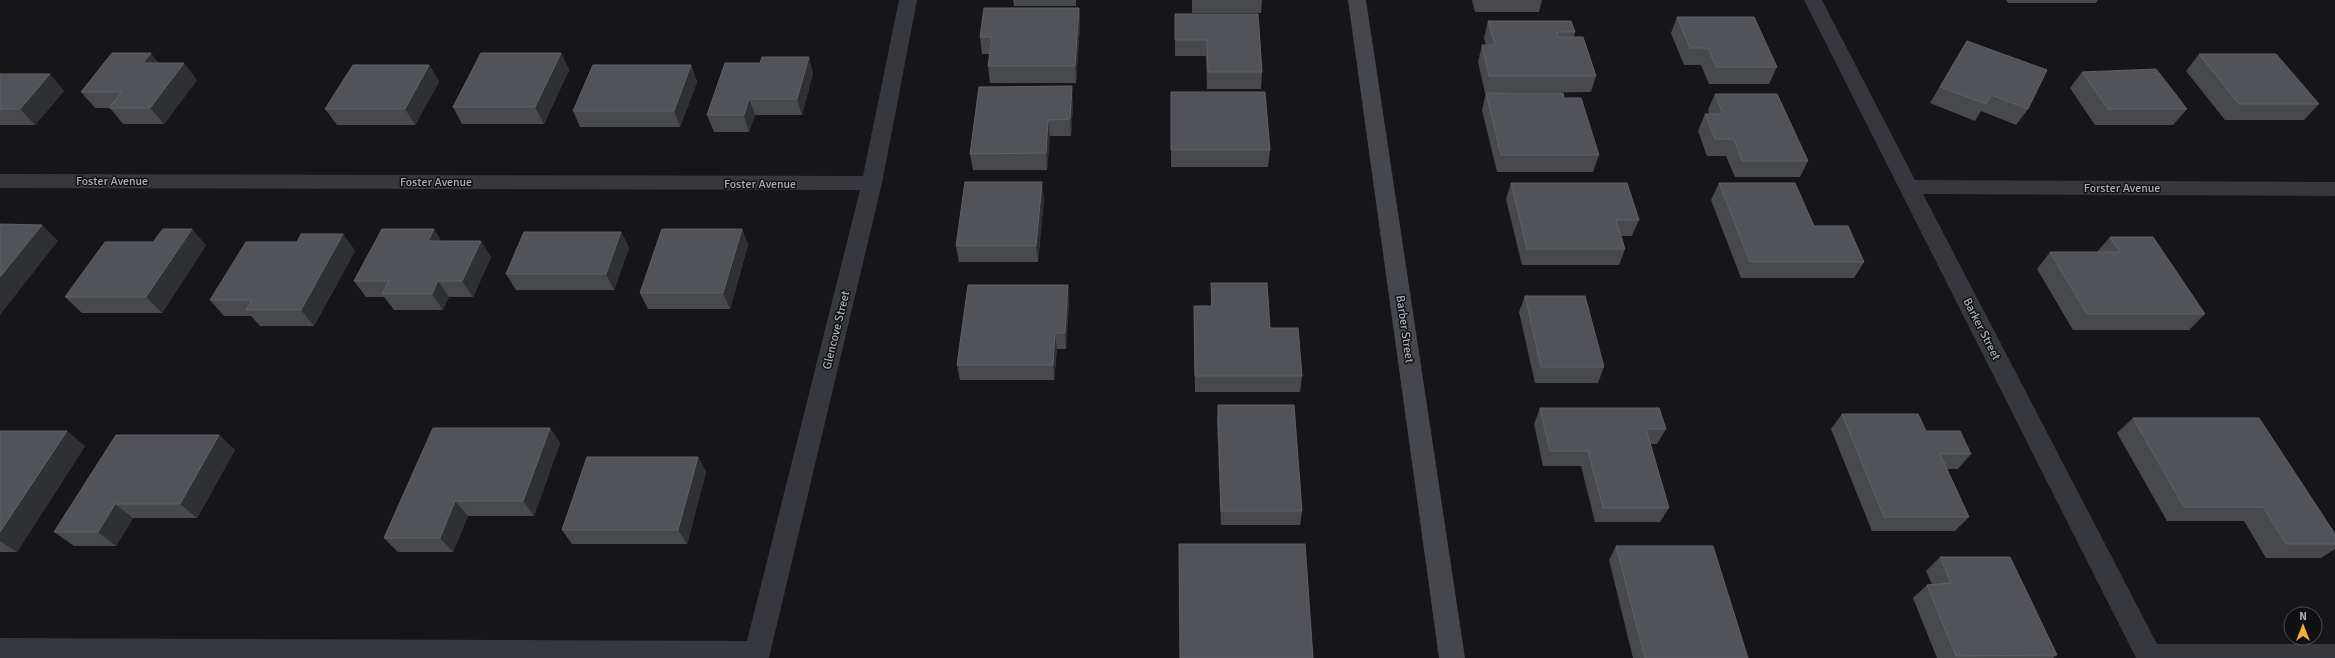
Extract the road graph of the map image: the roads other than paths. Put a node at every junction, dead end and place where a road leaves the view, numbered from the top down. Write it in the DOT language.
graph roads {
  1 [pos="908,0"];
  2 [pos="1357,0"];
  3 [pos="1813,0"];
  4 [pos="0,181"];
  5 [pos="872,183"];
  6 [pos="1909,187"];
  7 [pos="2335,189"];
  8 [pos="0,650"];
  9 [pos="756,656"];
  10 [pos="2149,657"];
  11 [pos="2335,657"];
  12 [pos="1452,658"];
  1 -- 5 [label="street, Glencove Street"];
  2 -- 12 [label="street, Barber Street"];
  3 -- 6 [label="street, Barker Street"];
  4 -- 5 [label="street, Foster Avenue"];
  5 -- 9 [label="street, Glencove Street"];
  6 -- 7 [label="street, Forster Avenue"];
  6 -- 10 [label="street, Barker Street"];
  8 -- 9 [label="street"];
  10 -- 11 [label="street"];
}
